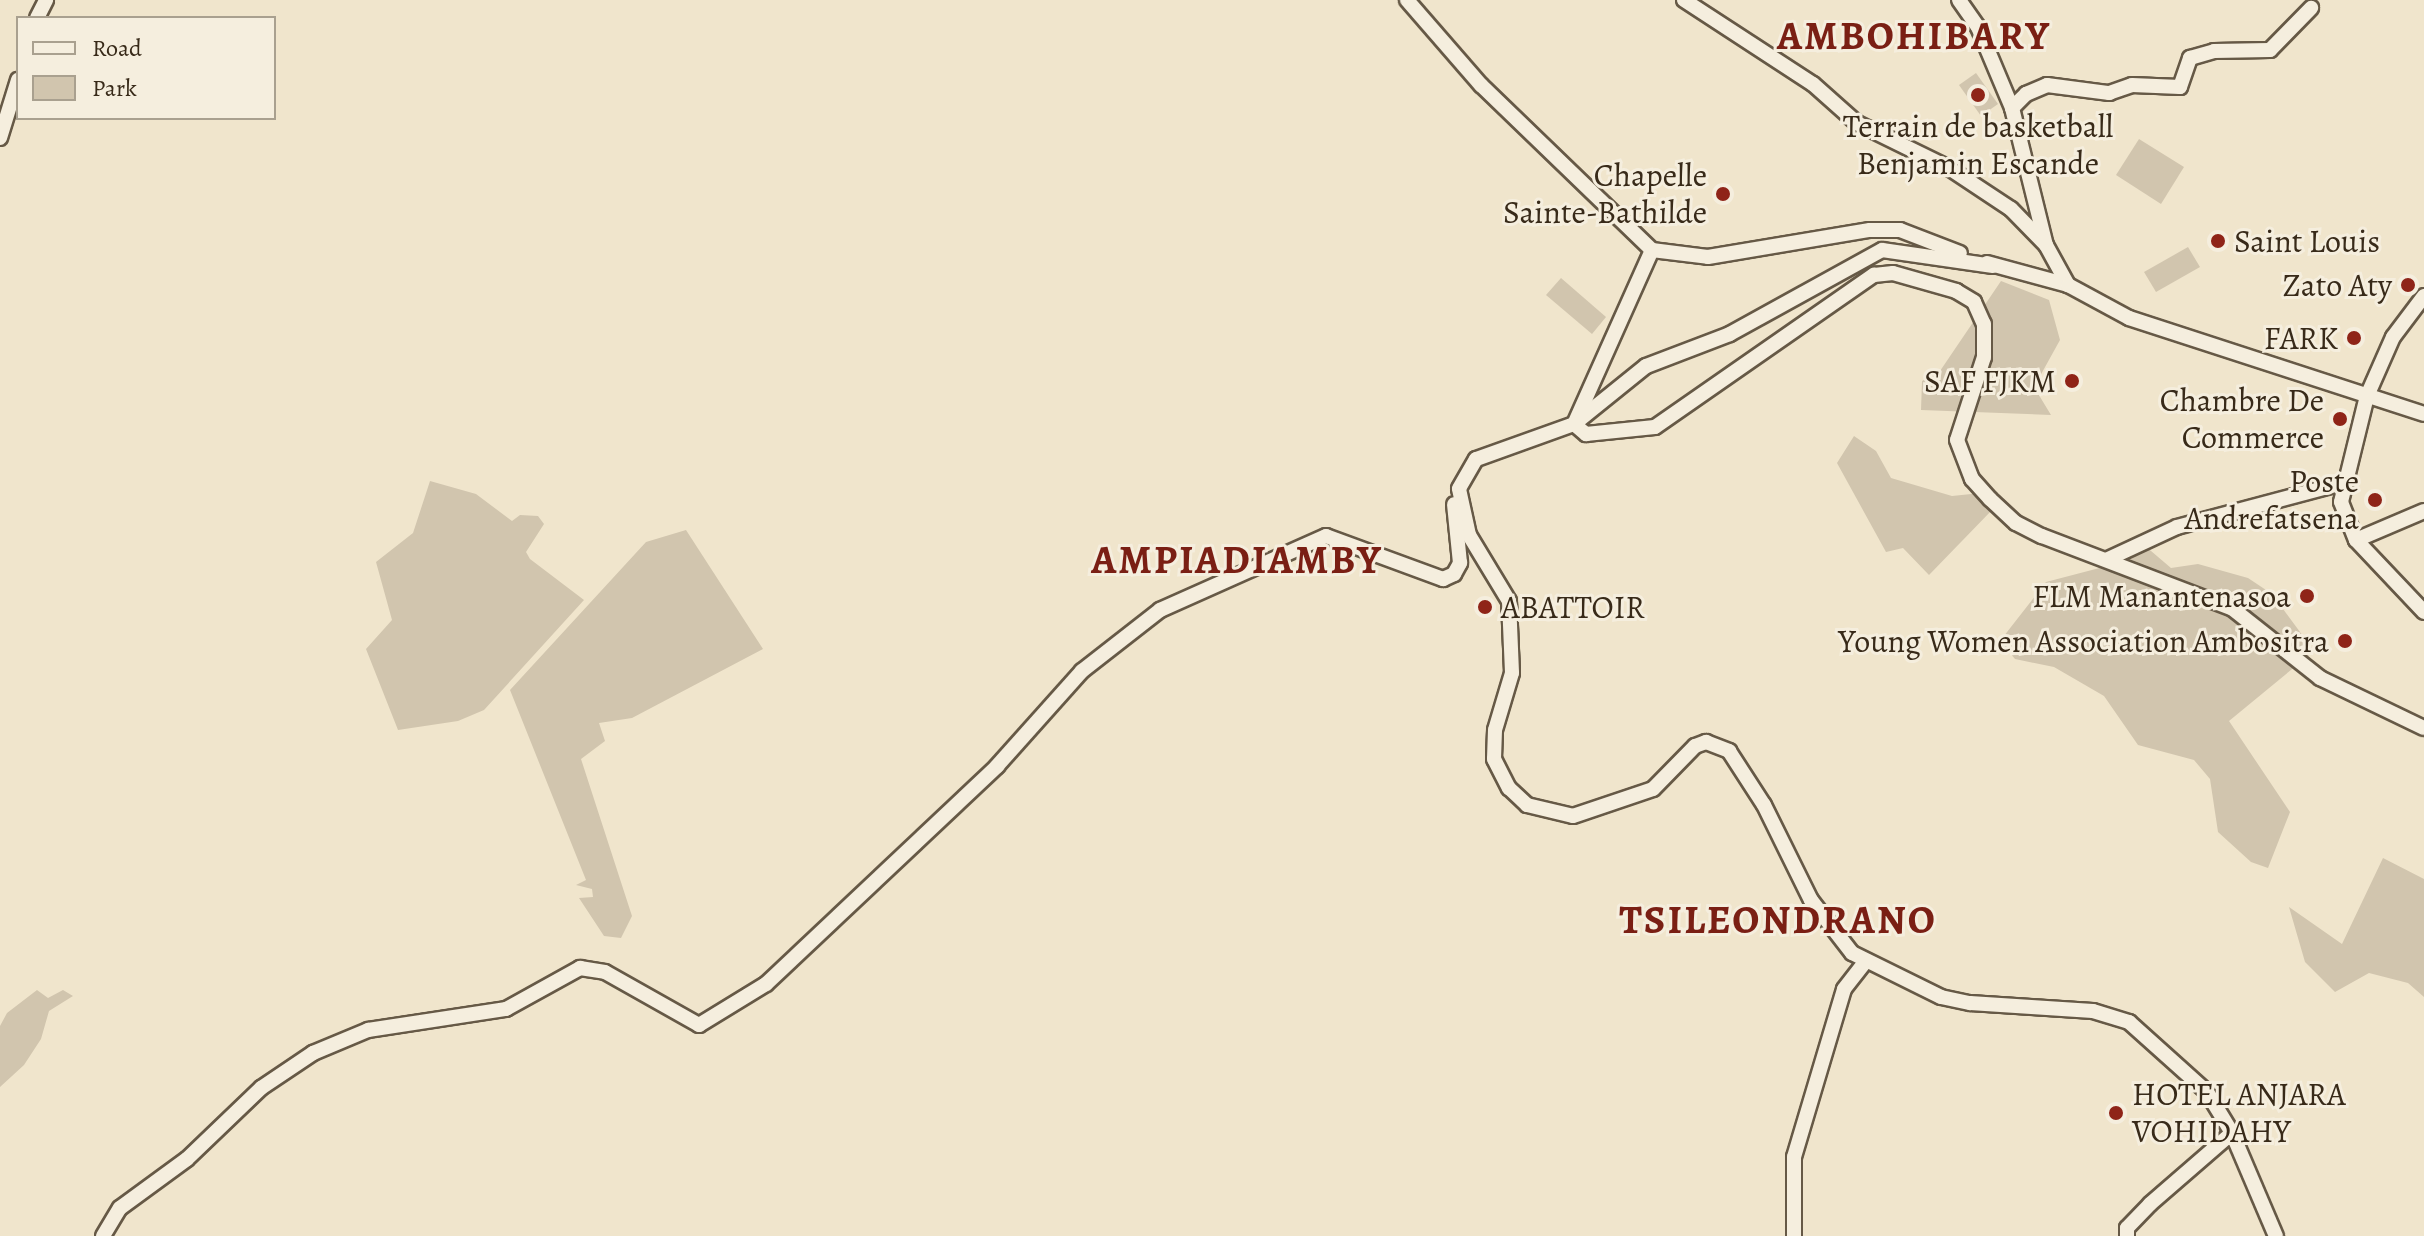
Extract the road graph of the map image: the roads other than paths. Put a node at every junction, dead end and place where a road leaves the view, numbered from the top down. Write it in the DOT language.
graph roads {
  1 [pos="1407,0"];
  2 [pos="1684,0"];
  3 [pos="1959,0"];
  4 [pos="2311,8"];
  5 [pos="16,86"];
  6 [pos="2012,108"];
  7 [pos="0,138"];
  8 [pos="2046,245"];
  9 [pos="1652,250"];
  10 [pos="1993,266"];
  11 [pos="2068,285"];
  12 [pos="2424,296"];
  13 [pos="2367,396"];
  14 [pos="2424,414"];
  15 [pos="1574,424"];
  16 [pos="2346,482"];
  17 [pos="1459,489"];
  18 [pos="2424,511"];
  19 [pos="2356,540"];
  20 [pos="2108,559"];
  21 [pos="2424,612"];
  22 [pos="2424,728"];
  23 [pos="1866,961"];
  24 [pos="2232,1133"];
  25 [pos="103,1236"];
  26 [pos="1794,1236"];
  27 [pos="2127,1236"];
  28 [pos="2276,1236"];
  1 -- 9 [label="street"];
  2 -- 8 [label="street"];
  3 -- 6 [label="street"];
  4 -- 6 [label="street"];
  5 -- 7 [label="street"];
  6 -- 8 [label="street"];
  8 -- 11 [label="street"];
  9 -- 10 [label="street"];
  9 -- 15 [label="street"];
  10 -- 11 [label="street"];
  10 -- 15 [label="street"];
  11 -- 13 [label="street"];
  12 -- 13 [label="street"];
  13 -- 14 [label="street"];
  13 -- 16 [label="street"];
  15 -- 17 [label="street"];
  15 -- 20 [label="street"];
  16 -- 19 [label="street"];
  16 -- 20 [label="street"];
  17 -- 23 [label="street"];
  17 -- 25 [label="street"];
  18 -- 19 [label="street"];
  19 -- 21 [label="street"];
  20 -- 22 [label="street"];
  23 -- 24 [label="street"];
  23 -- 26 [label="street"];
  24 -- 27 [label="street"];
  24 -- 28 [label="street"];
}
